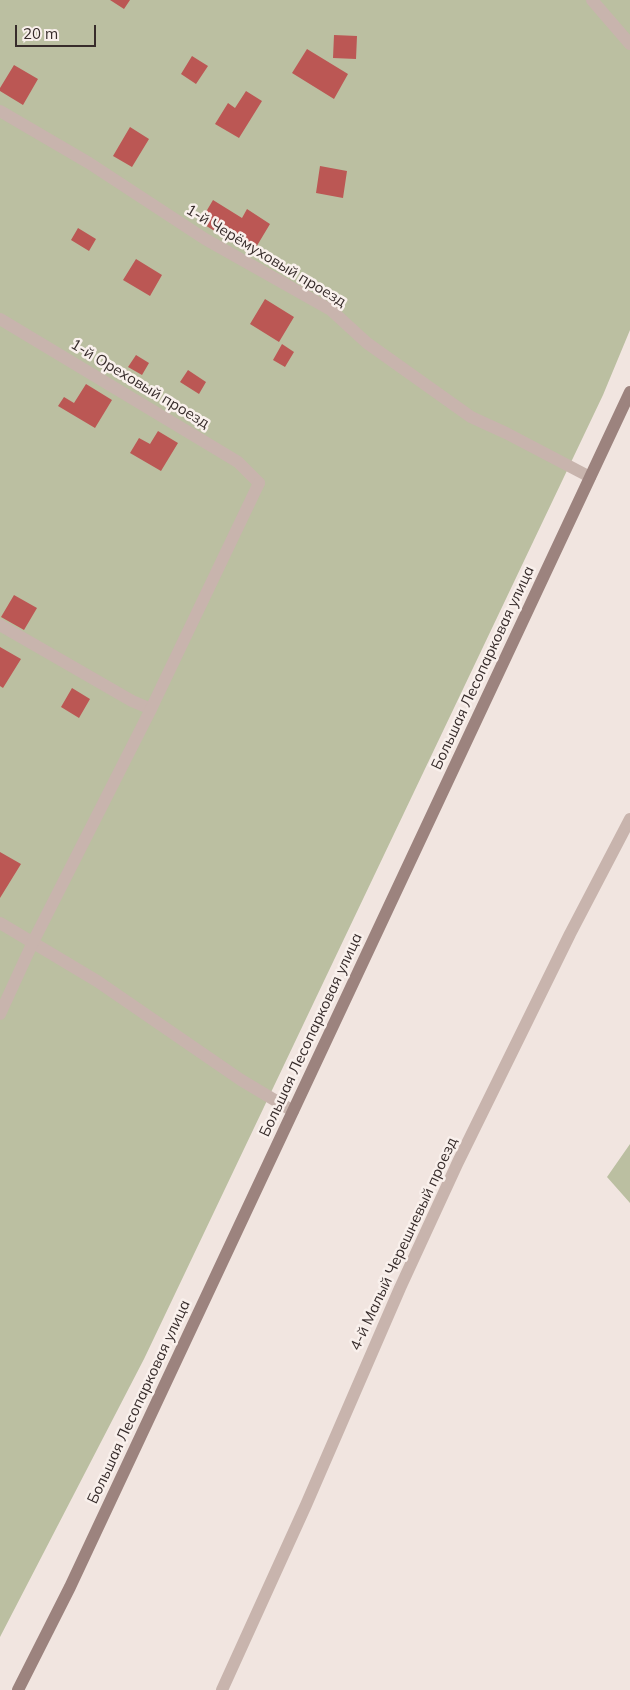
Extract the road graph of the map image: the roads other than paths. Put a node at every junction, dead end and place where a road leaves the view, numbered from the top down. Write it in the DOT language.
graph roads {
  1 [pos="592,0"];
  2 [pos="630,44"];
  3 [pos="0,111"];
  4 [pos="0,319"];
  5 [pos="630,392"];
  6 [pos="590,476"];
  7 [pos="0,625"];
  8 [pos="151,709"];
  9 [pos="630,819"];
  10 [pos="0,922"];
  11 [pos="33,942"];
  12 [pos="0,1014"];
  13 [pos="293,1112"];
  14 [pos="18,1690"];
  15 [pos="222,1690"];
  1 -- 2 [label="street"];
  3 -- 6 [label="street, 1-й Черёмуховый проезд"];
  4 -- 8 [label="street, 1-й Ореховый проезд"];
  5 -- 6 [label="main road, Большая Лесопарковая улица"];
  6 -- 13 [label="main road, Большая Лесопарковая улица"];
  7 -- 8 [label="street"];
  8 -- 11 [label="street"];
  9 -- 15 [label="street, 4-й Малый Черешневый проезд"];
  10 -- 11 [label="street"];
  11 -- 12 [label="street"];
  11 -- 13 [label="street"];
  13 -- 14 [label="main road, Большая Лесопарковая улица"];
}
